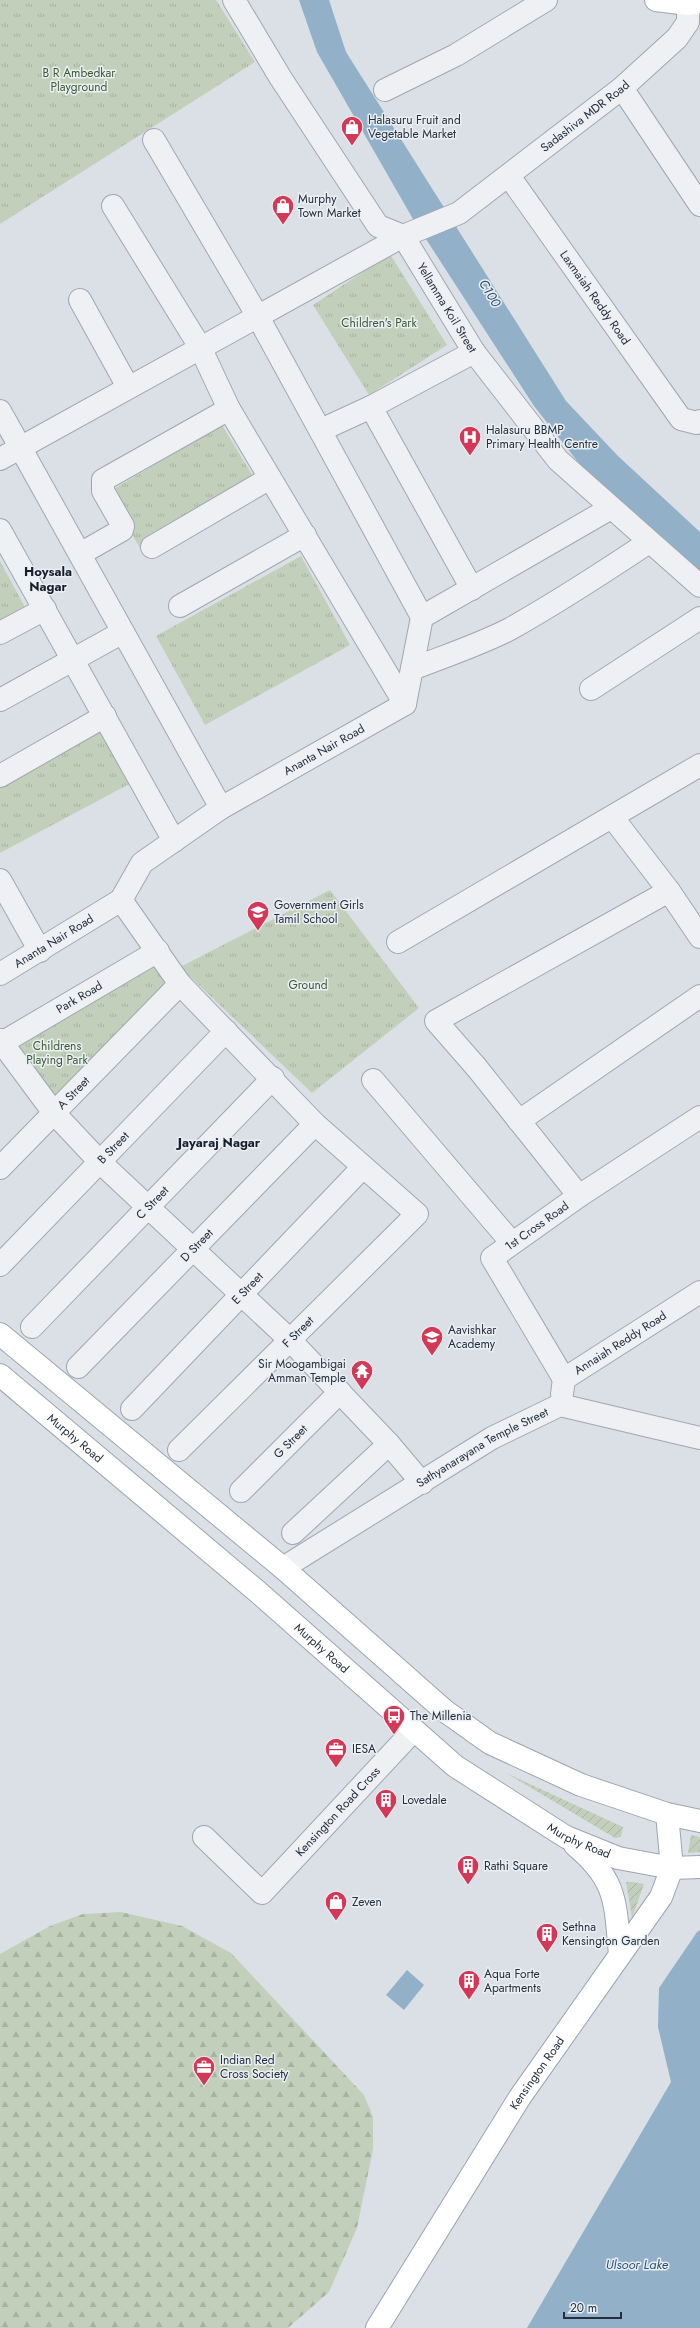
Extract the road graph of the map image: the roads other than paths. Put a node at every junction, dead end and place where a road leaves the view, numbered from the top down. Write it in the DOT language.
graph roads {
  1 [pos="234,0"];
  2 [pos="546,0"];
  3 [pos="656,0"];
  4 [pos="694,3"];
  5 [pos="622,88"];
  6 [pos="385,90"];
  7 [pos="154,140"];
  8 [pos="509,176"];
  9 [pos="700,205"];
  10 [pos="113,206"];
  11 [pos="409,232"];
  12 [pos="80,300"];
  13 [pos="257,315"];
  14 [pos="200,347"];
  15 [pos="474,352"];
  16 [pos="128,387"];
  17 [pos="371,407"];
  18 [pos="229,409"];
  19 [pos="0,411"];
  20 [pos="690,420"];
  21 [pos="322,430"];
  22 [pos="20,447"];
  23 [pos="0,459"];
  24 [pos="270,478"];
  25 [pos="611,508"];
  26 [pos="0,531"];
  27 [pos="305,535"];
  28 [pos="649,542"];
  29 [pos="152,547"];
  30 [pos="80,554"];
  31 [pos="700,586"];
  32 [pos="472,588"];
  33 [pos="180,606"];
  34 [pos="44,609"];
  35 [pos="422,617"];
  36 [pos="700,618"];
  37 [pos="123,632"];
  38 [pos="0,633"];
  39 [pos="74,660"];
  40 [pos="412,669"];
  41 [pos="591,689"];
  42 [pos="0,700"];
  43 [pos="405,704"];
  44 [pos="105,716"];
  45 [pos="700,765"];
  46 [pos="0,776"];
  47 [pos="221,808"];
  48 [pos="613,818"];
  49 [pos="174,841"];
  50 [pos="0,880"];
  51 [pos="669,891"];
  52 [pos="121,900"];
  53 [pos="700,937"];
  54 [pos="398,942"];
  55 [pos="158,950"];
  56 [pos="40,951"];
  57 [pos="0,974"];
  58 [pos="180,984"];
  59 [pos="700,996"];
  60 [pos="226,1031"];
  61 [pos="0,1042"];
  62 [pos="273,1078"];
  63 [pos="373,1080"];
  64 [pos="54,1113"];
  65 [pos="700,1117"];
  66 [pos="519,1121"];
  67 [pos="315,1124"];
  68 [pos="101,1163"];
  69 [pos="363,1167"];
  70 [pos="0,1168"];
  71 [pos="579,1196"];
  72 [pos="148,1208"];
  73 [pos="512,1244"];
  74 [pos="194,1249"];
  75 [pos="0,1265"];
  76 [pos="700,1292"];
  77 [pos="241,1295"];
  78 [pos="32,1327"];
  79 [pos="0,1334"];
  80 [pos="290,1340"];
  81 [pos="78,1367"];
  82 [pos="0,1375"];
  83 [pos="564,1379"];
  84 [pos="340,1392"];
  85 [pos="560,1405"];
  86 [pos="132,1409"];
  87 [pos="700,1438"];
  88 [pos="389,1444"];
  89 [pos="179,1450"];
  90 [pos="422,1483"];
  91 [pos="241,1491"];
  92 [pos="293,1533"];
  93 [pos="284,1568"];
  94 [pos="414,1730"];
  95 [pos="668,1814"];
  96 [pos="700,1821"];
  97 [pos="204,1837"];
  98 [pos="566,1837"];
  99 [pos="700,1867"];
  100 [pos="672,1868"];
  101 [pos="620,1954"];
  102 [pos="377,2328"];
  1 -- 11 [label="street"];
  2 -- 6 [label="street"];
  3 -- 4 [label="main road"];
  4 -- 5 [label="street, Sadashiva MDR Road"];
  5 -- 8 [label="street, Sadashiva MDR Road"];
  5 -- 9 [label="street"];
  7 -- 13 [label="street"];
  8 -- 11 [label="street, Sadashiva MDR Road"];
  8 -- 20 [label="street, Laxmaiah Reddy Road"];
  10 -- 14 [label="street"];
  11 -- 13 [label="street, Sadashiva MDR Road"];
  11 -- 15 [label="street, Yellamma Koil Street"];
  12 -- 16 [label="street"];
  13 -- 14 [label="street, Sadashiva MDR Road"];
  13 -- 21 [label="street"];
  14 -- 16 [label="street, Sadashiva MDR Road"];
  14 -- 18 [label="street"];
  15 -- 17 [label="street"];
  15 -- 25 [label="street, Yellamma Koil Street"];
  16 -- 22 [label="street, Sadashiva MDR Road"];
  17 -- 21 [label="street"];
  17 -- 32 [label="street"];
  18 -- 24 [label="street"];
  18 -- 30 [label="street"];
  19 -- 22 [label="street"];
  21 -- 35 [label="street"];
  22 -- 23 [label="street, Sadashiva MDR Road"];
  22 -- 30 [label="street"];
  24 -- 27 [label="street"];
  24 -- 29 [label="street"];
  25 -- 28 [label="street, Yellamma Koil Street"];
  25 -- 32 [label="street"];
  26 -- 34 [label="street"];
  27 -- 33 [label="street"];
  27 -- 43 [label="street"];
  28 -- 31 [label="street, Yellamma Koil Street"];
  28 -- 40 [label="street"];
  30 -- 37 [label="street"];
  32 -- 35 [label="street"];
  34 -- 38 [label="street"];
  34 -- 39 [label="street"];
  35 -- 40 [label="street"];
  36 -- 41 [label="street"];
  37 -- 39 [label="street"];
  37 -- 47 [label="street"];
  39 -- 42 [label="street"];
  39 -- 44 [label="street"];
  40 -- 43 [label="street"];
  43 -- 47 [label="street, Ananta Nair Road"];
  44 -- 46 [label="street"];
  44 -- 49 [label="street"];
  45 -- 48 [label="street"];
  47 -- 49 [label="street, Ananta Nair Road"];
  48 -- 51 [label="street"];
  48 -- 54 [label="street"];
  49 -- 52 [label="street, Ananta Nair Road"];
  50 -- 56 [label="street"];
  51 -- 53 [label="street"];
  51 -- 66 [label="street"];
  52 -- 55 [label="street"];
  52 -- 56 [label="street, Ananta Nair Road"];
  55 -- 58 [label="street"];
  55 -- 61 [label="street, Park Road"];
  56 -- 57 [label="street, Ananta Nair Road"];
  58 -- 60 [label="street"];
  58 -- 64 [label="street, A Street"];
  59 -- 66 [label="street"];
  60 -- 62 [label="street"];
  60 -- 68 [label="street, B Street"];
  61 -- 64 [label="street"];
  62 -- 67 [label="street"];
  62 -- 72 [label="street, C Street"];
  63 -- 73 [label="street"];
  64 -- 68 [label="street"];
  64 -- 70 [label="street, A Street"];
  65 -- 71 [label="street, 1st Cross Road"];
  66 -- 71 [label="street"];
  67 -- 69 [label="street"];
  67 -- 74 [label="street, D Street"];
  68 -- 72 [label="street"];
  68 -- 75 [label="street, B Street"];
  69 -- 77 [label="street, E Street"];
  69 -- 80 [label="street, F Street"];
  71 -- 73 [label="street, 1st Cross Road"];
  72 -- 74 [label="street"];
  72 -- 78 [label="street, C Street"];
  73 -- 83 [label="street, 1st Cross Road"];
  74 -- 77 [label="street"];
  74 -- 81 [label="street, D Street"];
  76 -- 83 [label="street, Annaiah Reddy Road"];
  77 -- 80 [label="street"];
  77 -- 86 [label="street, E Street"];
  79 -- 93 [label="main road"];
  80 -- 84 [label="street"];
  80 -- 89 [label="street, F Street"];
  82 -- 94 [label="main road, Murphy Road"];
  83 -- 85 [label="street, Annaiah Reddy Road"];
  84 -- 88 [label="street"];
  84 -- 91 [label="street, G Street"];
  85 -- 87 [label="street, Sathyanarayana Temple Street"];
  85 -- 90 [label="street, Sathyanarayana Temple Street"];
  88 -- 90 [label="street"];
  88 -- 92 [label="street"];
  90 -- 93 [label="street, Sathyanarayana Temple Street"];
  93 -- 95 [label="main road"];
  94 -- 97 [label="street, Kensington Road Cross"];
  94 -- 98 [label="main road, Murphy Road"];
  95 -- 96 [label="main road"];
  95 -- 100 [label="main road, Kensington Road"];
  98 -- 100 [label="main road, Murphy Road"];
  98 -- 101 [label="main road"];
  99 -- 100 [label="main road, Murphy Road"];
  100 -- 101 [label="main road, Kensington Road"];
  101 -- 102 [label="main road, Kensington Road"];
}
